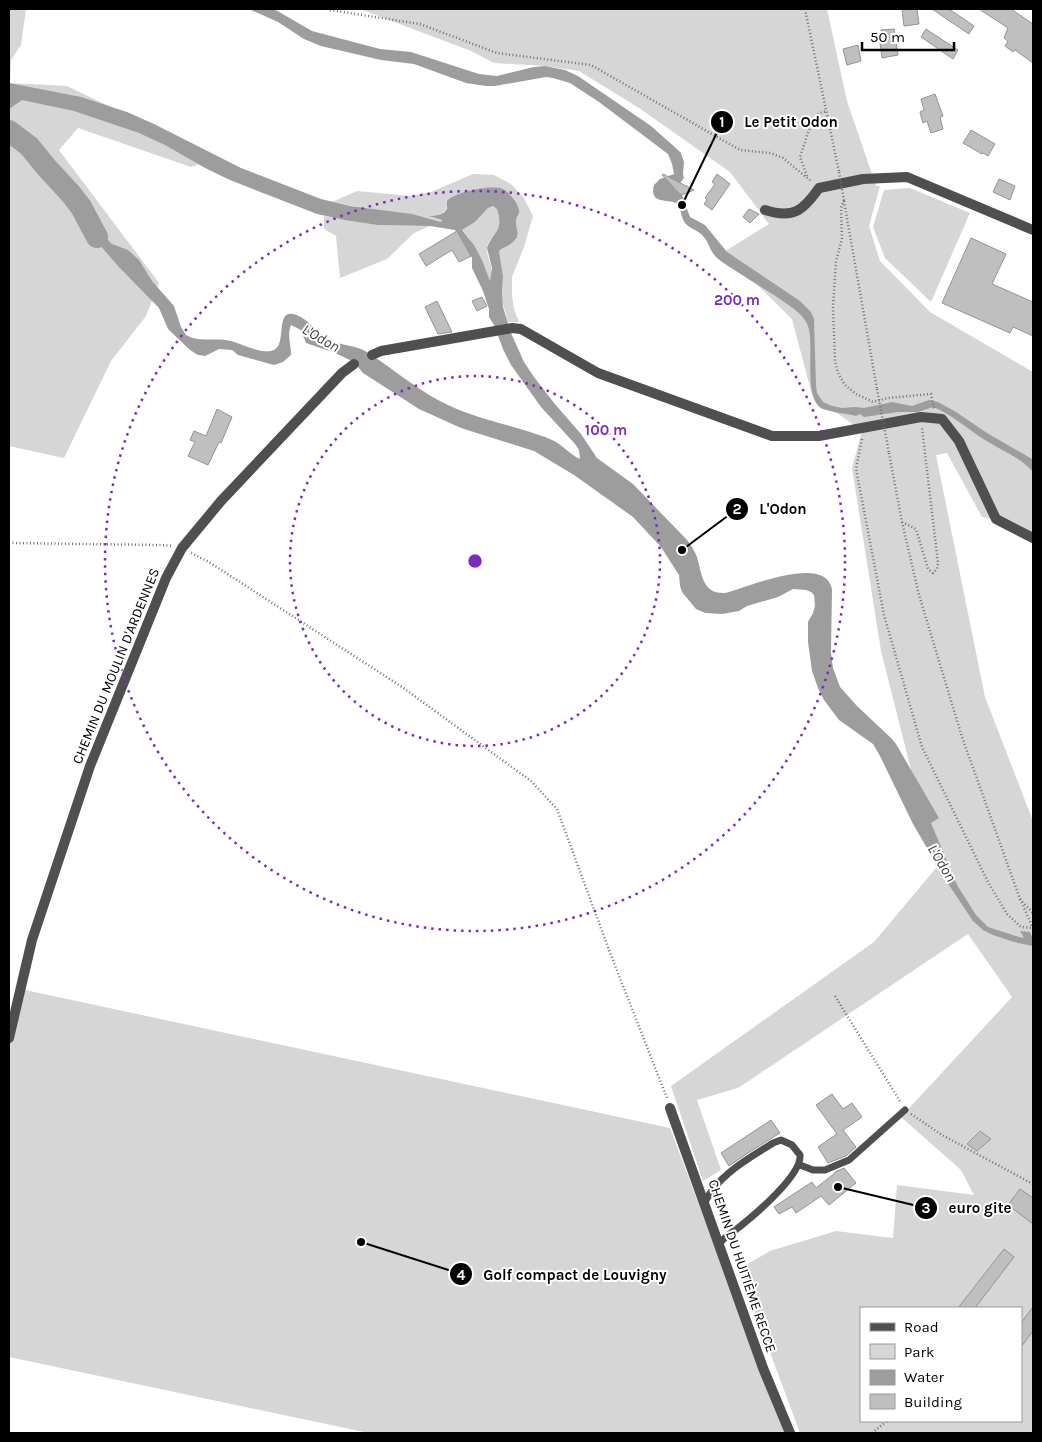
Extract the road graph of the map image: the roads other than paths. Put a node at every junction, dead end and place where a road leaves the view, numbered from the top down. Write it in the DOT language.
graph roads {
  1 [pos="765,210"];
  2 [pos="1033,230"];
  3 [pos="372,355"];
  4 [pos="354,364"];
  5 [pos="1033,538"];
  6 [pos="9,1038"];
  7 [pos="670,1108"];
  8 [pos="905,1110"];
  9 [pos="800,1165"];
  10 [pos="705,1202"];
  11 [pos="719,1244"];
  12 [pos="790,1433"];
  1 -- 2 [label="street"];
  3 -- 5 [label="street"];
  4 -- 6 [label="street, CHEMIN DU MOULIN D'ARDENNES"];
  7 -- 10 [label="street, CHEMIN DU HUITIÈME RECCE"];
  8 -- 9 [label="lane"];
  9 -- 10 [label="lane"];
  9 -- 11 [label="lane"];
  10 -- 11 [label="street, CHEMIN DU HUITIÈME RECCE"];
  11 -- 12 [label="street, CHEMIN DU HUITIÈME RECCE"];
}
